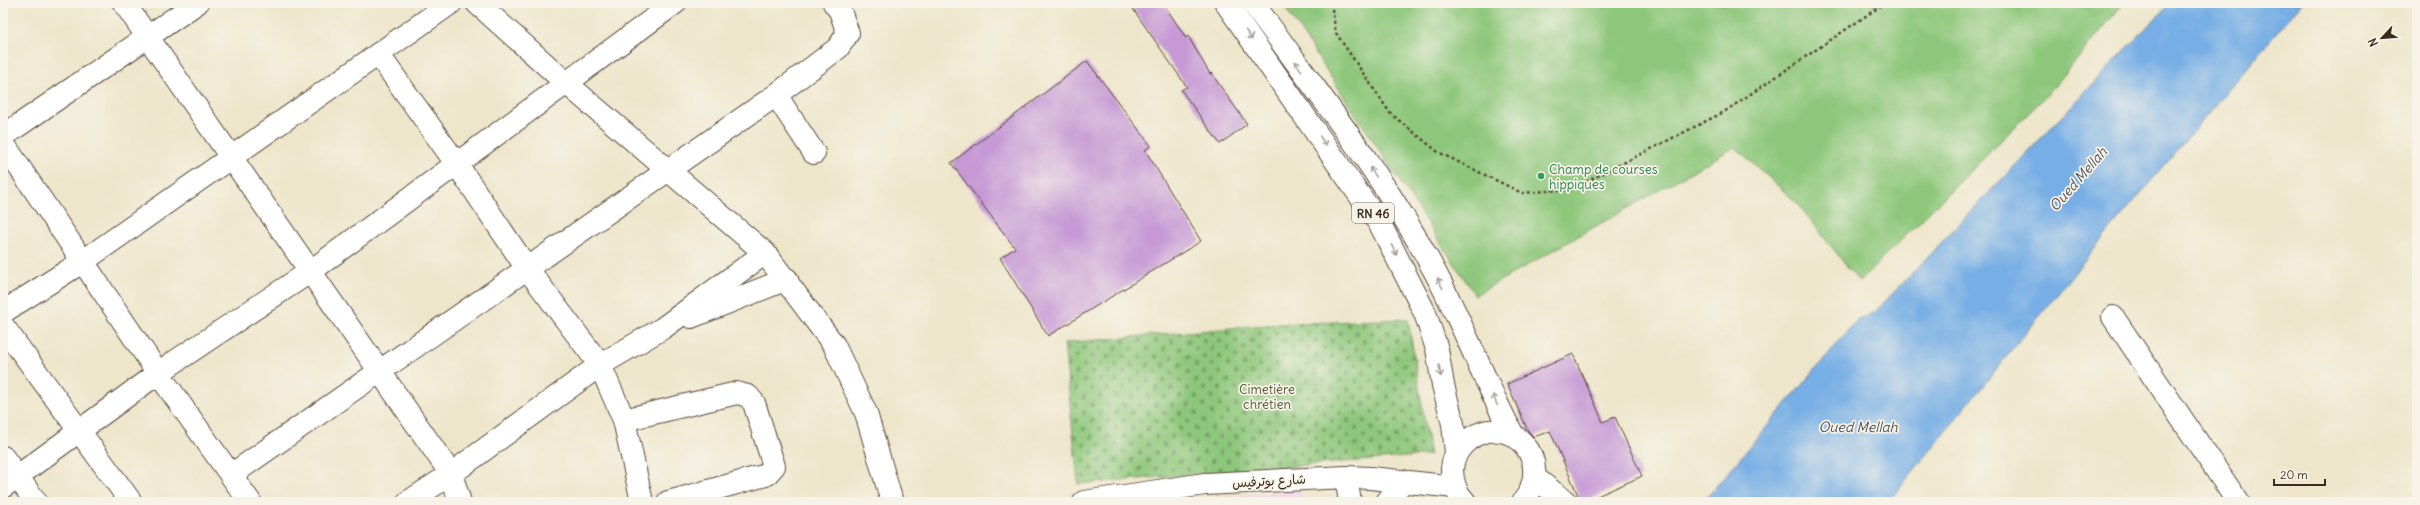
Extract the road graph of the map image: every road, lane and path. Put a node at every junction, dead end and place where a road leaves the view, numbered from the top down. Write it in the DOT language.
graph roads {
  1 [pos="124,3"];
  2 [pos="197,3"];
  3 [pos="451,3"];
  4 [pos="477,3"];
  5 [pos="675,3"];
  6 [pos="834,3"];
  7 [pos="1226,3"];
  8 [pos="1253,3"];
  9 [pos="1331,3"];
  10 [pos="1885,3"];
  11 [pos="148,38"];
  12 [pos="378,54"];
  13 [pos="565,82"];
  14 [pos="776,95"];
  15 [pos="3,136"];
  16 [pos="3,143"];
  17 [pos="814,153"];
  18 [pos="232,158"];
  19 [pos="456,163"];
  20 [pos="668,169"];
  21 [pos="765,253"];
  22 [pos="82,262"];
  23 [pos="526,267"];
  24 [pos="310,271"];
  25 [pos="787,280"];
  26 [pos="3,312"];
  27 [pos="2113,317"];
  28 [pos="3,326"];
  29 [pos="663,328"];
  30 [pos="600,365"];
  31 [pos="380,370"];
  32 [pos="158,373"];
  33 [pos="624,420"];
  34 [pos="79,431"];
  35 [pos="1513,435"];
  36 [pos="1456,453"];
  37 [pos="3,457"];
  38 [pos="451,474"];
  39 [pos="231,475"];
  40 [pos="1346,477"];
  41 [pos="1403,481"];
  42 [pos="10,482"];
  43 [pos="1530,494"];
  44 [pos="1460,495"];
  45 [pos="36,502"];
  46 [pos="132,502"];
  47 [pos="250,502"];
  48 [pos="408,502"];
  49 [pos="460,502"];
  50 [pos="642,502"];
  51 [pos="668,502"];
  52 [pos="892,502"];
  53 [pos="1084,502"];
  54 [pos="1350,502"];
  55 [pos="1387,502"];
  56 [pos="1566,502"];
  57 [pos="2238,502"];
  1 -- 11 [label="main road"];
  2 -- 11 [label="main road"];
  3 -- 12 [label="main road"];
  4 -- 13 [label="main road"];
  5 -- 13 [label="main road"];
  6 -- 14 [label="main road"];
  7 -- 36 [label="main road, RN 46, one-way"];
  35 -- 8 [label="main road, RN 46, one-way"];
  9 -- 10 [label="path"];
  11 -- 15 [label="main road"];
  11 -- 18 [label="main road"];
  12 -- 18 [label="main road"];
  12 -- 19 [label="main road"];
  13 -- 19 [label="main road"];
  13 -- 20 [label="main road"];
  14 -- 17 [label="main road"];
  14 -- 20 [label="main road"];
  16 -- 22 [label="main road"];
  18 -- 22 [label="main road"];
  18 -- 24 [label="main road"];
  19 -- 23 [label="main road"];
  19 -- 24 [label="main road"];
  20 -- 21 [label="main road"];
  20 -- 23 [label="main road"];
  21 -- 25 [label="main road"];
  21 -- 29 [label="main road"];
  22 -- 26 [label="main road"];
  22 -- 32 [label="main road"];
  23 -- 30 [label="main road"];
  23 -- 31 [label="main road"];
  24 -- 31 [label="main road"];
  24 -- 32 [label="main road"];
  25 -- 29 [label="main road"];
  25 -- 52 [label="main road"];
  27 -- 57 [label="main road"];
  28 -- 34 [label="main road"];
  29 -- 30 [label="main road"];
  30 -- 33 [label="main road"];
  30 -- 38 [label="main road"];
  31 -- 38 [label="main road"];
  31 -- 39 [label="main road"];
  32 -- 34 [label="main road"];
  32 -- 39 [label="main road"];
  33 -- 50 [label="main road"];
  33 -- 51 [label="main road"];
  34 -- 42 [label="main road"];
  34 -- 46 [label="main road"];
  35 -- 36 [label="main road"];
  35 -- 43 [label="main road"];
  36 -- 44 [label="main road"];
  37 -- 42 [label="main road"];
  38 -- 48 [label="main road"];
  38 -- 49 [label="main road"];
  39 -- 47 [label="main road"];
  40 -- 41 [label="main road, شارع بوترفيس"];
  40 -- 53 [label="main road, شارع بوترفيس"];
  40 -- 54 [label="main road"];
  41 -- 44 [label="main road, شارع بوترفيس"];
  41 -- 55 [label="main road"];
  42 -- 45 [label="main road"];
  43 -- 56 [label="main road"];
}
